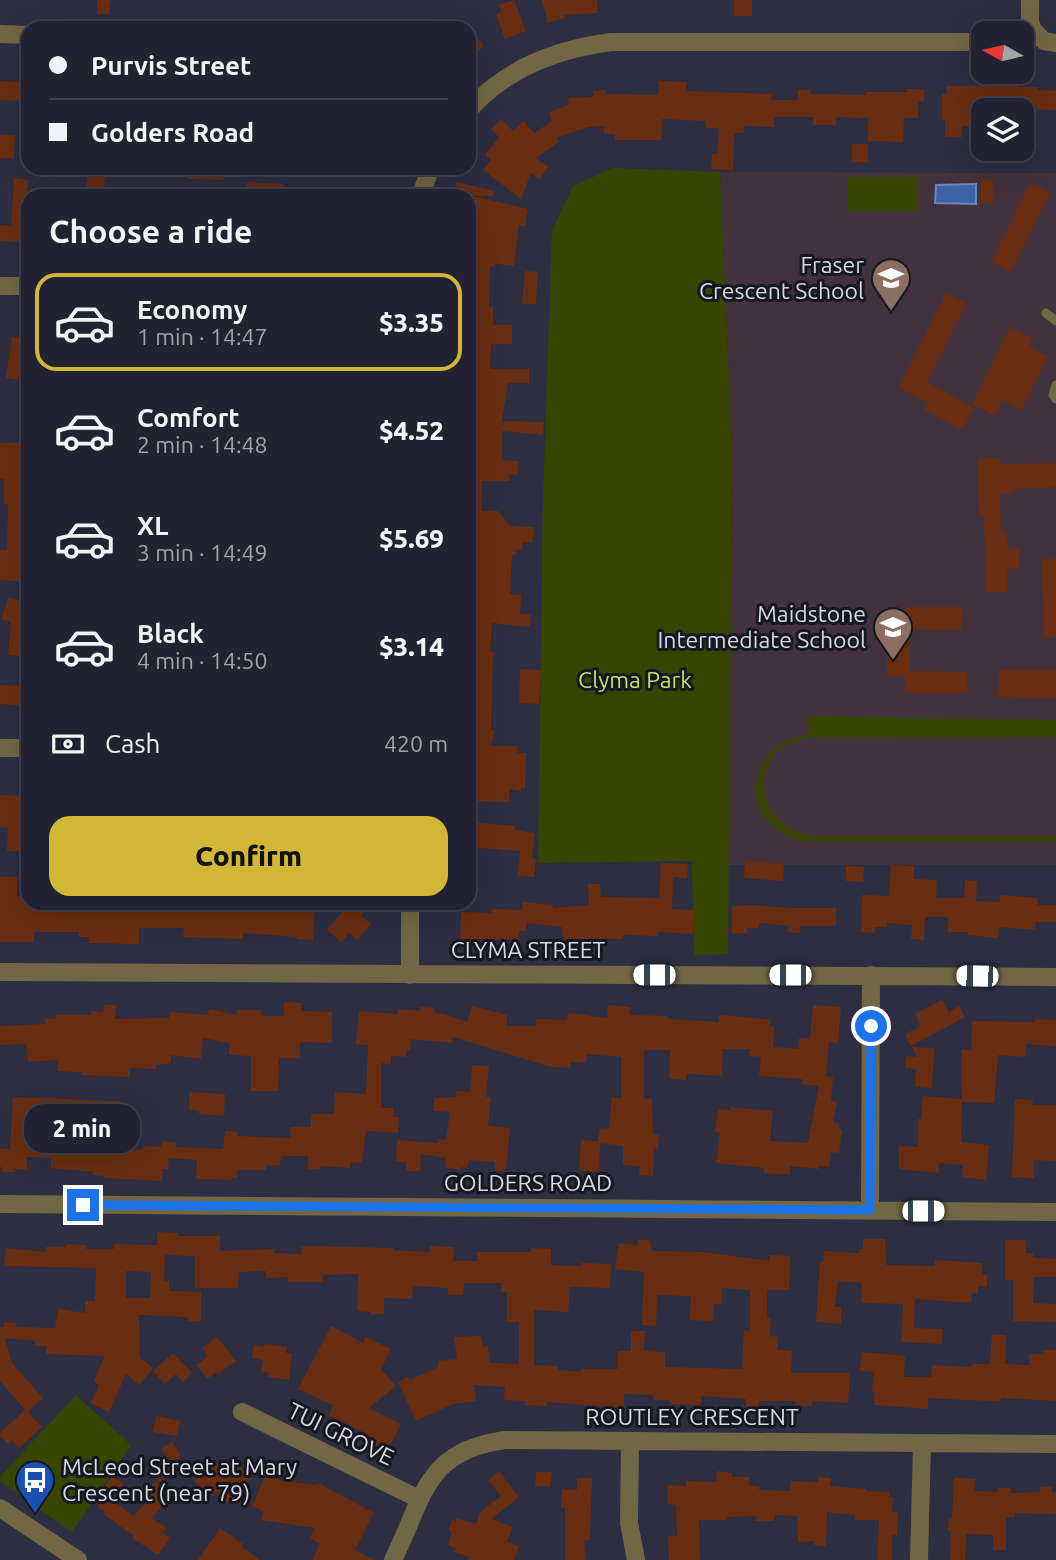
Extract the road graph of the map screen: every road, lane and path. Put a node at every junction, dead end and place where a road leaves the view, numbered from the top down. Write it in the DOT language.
graph roads {
  1 [pos="1030,0"];
  2 [pos="1030,21"];
  3 [pos="0,34"];
  4 [pos="21,34"];
  5 [pos="1034,35"];
  6 [pos="971,42"];
  7 [pos="1056,43"];
  8 [pos="476,103"];
  9 [pos="0,286"];
  10 [pos="21,286"];
  11 [pos="1046,313"];
  12 [pos="1056,321"];
  13 [pos="1056,385"];
  14 [pos="1056,399"];
  15 [pos="0,748"];
  16 [pos="21,748"];
  17 [pos="410,910"];
  18 [pos="0,972"];
  19 [pos="410,975"];
  20 [pos="871,975"];
  21 [pos="1056,977"];
  22 [pos="0,1204"];
  23 [pos="870,1210"];
  24 [pos="1056,1212"];
  25 [pos="242,1412"];
  26 [pos="630,1443"];
  27 [pos="922,1444"];
  28 [pos="1056,1444"];
  29 [pos="419,1499"];
  30 [pos="0,1508"];
  31 [pos="78,1560"];
  32 [pos="393,1560"];
  33 [pos="635,1560"];
  34 [pos="919,1560"];
  1 -- 2 [label="street"];
  3 -- 4 [label="street"];
  5 -- 7 [label="street"];
  6 -- 8 [label="street"];
  9 -- 10 [label="street"];
  11 -- 12 [label="lane"];
  13 -- 14 [label="lane"];
  15 -- 16 [label="street"];
  17 -- 19 [label="street"];
  18 -- 19 [label="street, CLYMA STREET"];
  19 -- 20 [label="street, CLYMA STREET"];
  20 -- 21 [label="street, CLYMA STREET"];
  20 -- 23 [label="street"];
  22 -- 23 [label="street, GOLDERS ROAD"];
  23 -- 24 [label="street, GOLDERS ROAD"];
  25 -- 29 [label="street, TUI GROVE"];
  26 -- 27 [label="street, ROUTLEY CRESCENT"];
  26 -- 29 [label="street, ROUTLEY CRESCENT"];
  26 -- 33 [label="street"];
  27 -- 28 [label="street, ROUTLEY CRESCENT"];
  27 -- 34 [label="street"];
  29 -- 32 [label="street, ROUTLEY CRESCENT"];
  30 -- 31 [label="street"];
}
